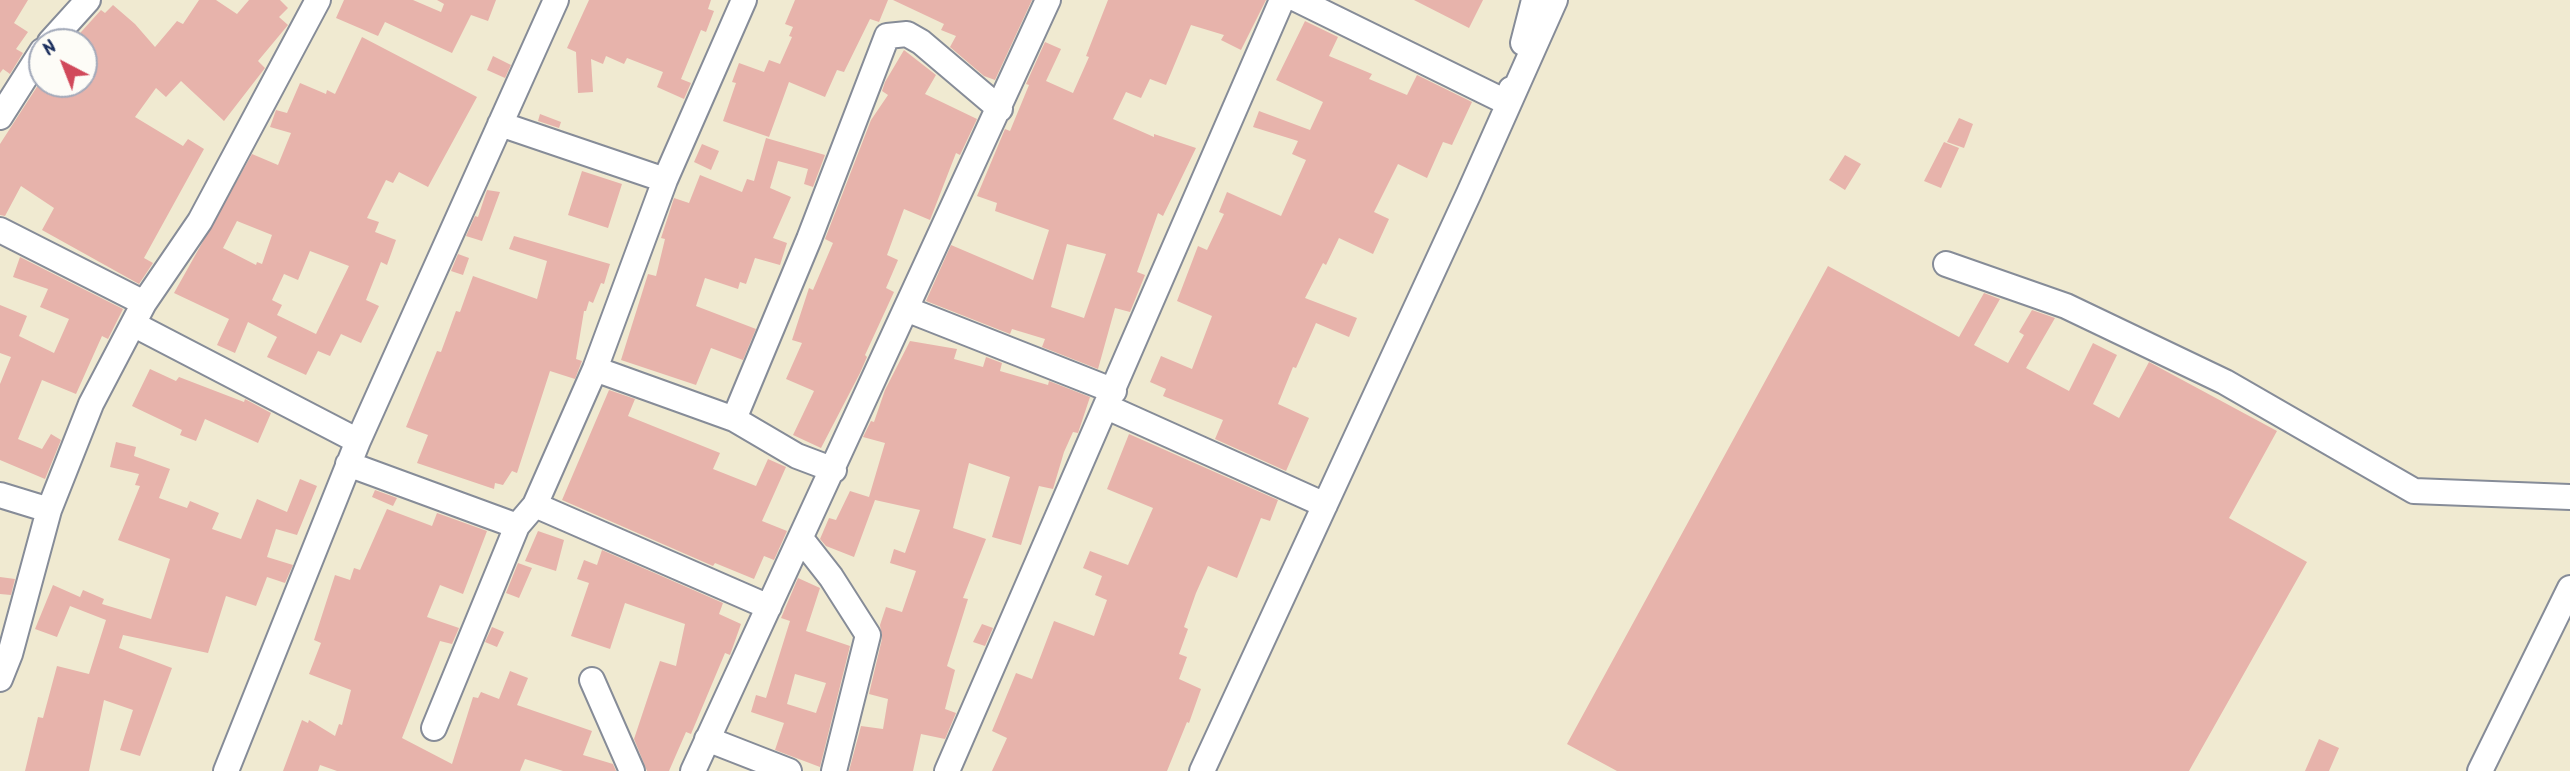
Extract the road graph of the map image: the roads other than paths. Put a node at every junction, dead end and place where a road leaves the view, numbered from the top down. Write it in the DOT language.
graph roads {
  1 [pos="88,0"];
  2 [pos="318,0"];
  3 [pos="556,0"];
  4 [pos="744,0"];
  5 [pos="1048,0"];
  6 [pos="1282,0"];
  7 [pos="1298,0"];
  8 [pos="1534,0"];
  9 [pos="1555,0"];
  10 [pos="63,28"];
  11 [pos="28,73"];
  12 [pos="1508,103"];
  13 [pos="1000,108"];
  14 [pos="0,117"];
  15 [pos="500,124"];
  16 [pos="665,180"];
  17 [pos="0,230"];
  18 [pos="1946,264"];
  19 [pos="906,309"];
  20 [pos="138,314"];
  21 [pos="595,369"];
  22 [pos="1111,399"];
  23 [pos="734,419"];
  24 [pos="358,440"];
  25 [pos="348,464"];
  26 [pos="834,470"];
  27 [pos="0,495"];
  28 [pos="2570,497"];
  29 [pos="535,505"];
  30 [pos="1325,506"];
  31 [pos="49,510"];
  32 [pos="517,526"];
  33 [pos="802,540"];
  34 [pos="2570,588"];
  35 [pos="769,607"];
  36 [pos="0,679"];
  37 [pos="592,680"];
  38 [pos="434,729"];
  39 [pos="707,739"];
  40 [pos="226,771"];
  41 [pos="632,771"];
  42 [pos="693,771"];
  43 [pos="789,771"];
  44 [pos="834,771"];
  45 [pos="947,771"];
  46 [pos="1202,771"];
  47 [pos="2480,771"];
  1 -- 10 [label="street"];
  2 -- 20 [label="street"];
  3 -- 15 [label="street"];
  4 -- 16 [label="street"];
  5 -- 13 [label="street"];
  6 -- 22 [label="street"];
  7 -- 12 [label="street"];
  8 -- 12 [label="street"];
  9 -- 12 [label="street"];
  11 -- 14 [label="street"];
  12 -- 30 [label="street"];
  13 -- 19 [label="street"];
  13 -- 23 [label="street"];
  15 -- 16 [label="street"];
  15 -- 24 [label="street"];
  16 -- 21 [label="street"];
  17 -- 20 [label="street"];
  18 -- 28 [label="street"];
  19 -- 22 [label="street"];
  19 -- 26 [label="street"];
  20 -- 24 [label="street"];
  20 -- 31 [label="street"];
  21 -- 23 [label="street"];
  21 -- 29 [label="street"];
  22 -- 30 [label="street"];
  22 -- 45 [label="street"];
  23 -- 26 [label="street"];
  24 -- 25 [label="street"];
  25 -- 32 [label="street"];
  25 -- 40 [label="street"];
  26 -- 33 [label="street"];
  27 -- 31 [label="street"];
  29 -- 32 [label="street"];
  29 -- 35 [label="street"];
  30 -- 46 [label="street"];
  31 -- 36 [label="street"];
  32 -- 38 [label="street"];
  33 -- 35 [label="street"];
  33 -- 44 [label="street"];
  34 -- 47 [label="street"];
  35 -- 39 [label="street"];
  37 -- 41 [label="street"];
  39 -- 42 [label="street"];
  39 -- 43 [label="street"];
}
